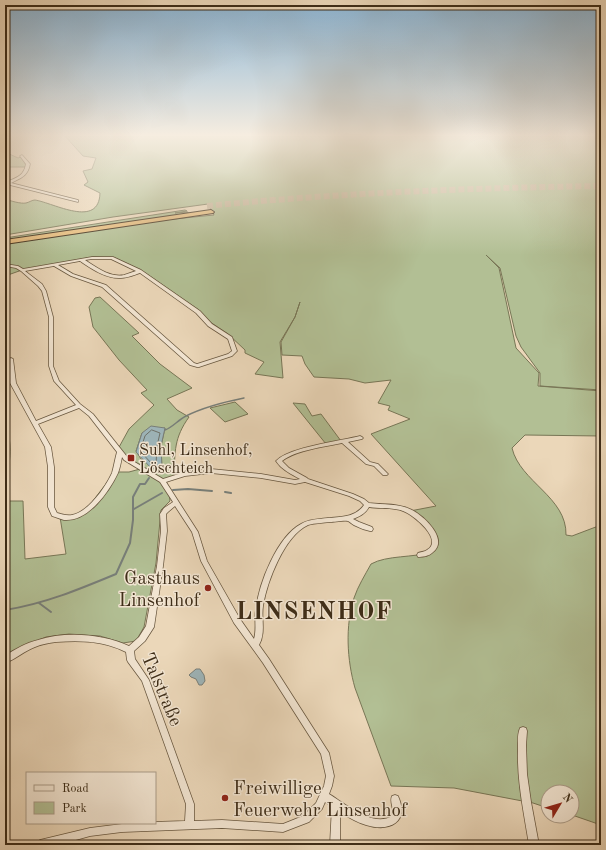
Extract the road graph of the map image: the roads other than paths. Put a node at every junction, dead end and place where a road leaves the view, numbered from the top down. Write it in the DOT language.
graph roads {
  1 [pos="22,176"];
  2 [pos="6,184"];
  3 [pos="77,200"];
  4 [pos="5,237"];
  5 [pos="5,242"];
  6 [pos="81,260"];
  7 [pos="5,265"];
  8 [pos="55,265"];
  9 [pos="22,270"];
  10 [pos="140,271"];
  11 [pos="11,360"];
  12 [pos="79,406"];
  13 [pos="35,423"];
  14 [pos="360,438"];
  15 [pos="344,442"];
  16 [pos="120,452"];
  17 [pos="385,474"];
  18 [pos="305,480"];
  19 [pos="162,481"];
  20 [pos="176,503"];
  21 [pos="367,505"];
  22 [pos="349,519"];
  23 [pos="370,529"];
  24 [pos="420,556"];
  25 [pos="254,645"];
  26 [pos="130,650"];
  27 [pos="5,660"];
  28 [pos="523,731"];
  29 [pos="324,796"];
  30 [pos="395,799"];
  31 [pos="336,803"];
  32 [pos="189,825"];
  33 [pos="40,845"];
  34 [pos="335,845"];
  35 [pos="534,845"];
  1 -- 2 [label="street"];
  2 -- 3 [label="street"];
  4 -- 5 [label="highway"];
  6 -- 8 [label="street"];
  6 -- 10 [label="street"];
  6 -- 10 [label="street"];
  7 -- 9 [label="street"];
  8 -- 9 [label="street"];
  8 -- 10 [label="street"];
  9 -- 12 [label="street"];
  11 -- 13 [label="street"];
  12 -- 13 [label="street"];
  12 -- 16 [label="street"];
  13 -- 16 [label="street"];
  14 -- 15 [label="street"];
  15 -- 17 [label="street"];
  15 -- 18 [label="street"];
  16 -- 19 [label="street"];
  18 -- 19 [label="street"];
  18 -- 21 [label="street"];
  19 -- 20 [label="street"];
  20 -- 25 [label="street"];
  20 -- 26 [label="street, Talstraße"];
  21 -- 22 [label="street"];
  21 -- 24 [label="street"];
  22 -- 23 [label="street"];
  22 -- 25 [label="street"];
  25 -- 29 [label="street"];
  26 -- 27 [label="street"];
  26 -- 32 [label="street, Talstraße"];
  28 -- 35 [label="street"];
  29 -- 31 [label="street"];
  29 -- 32 [label="street"];
  30 -- 31 [label="street"];
  31 -- 34 [label="street"];
  32 -- 33 [label="street"];
}
